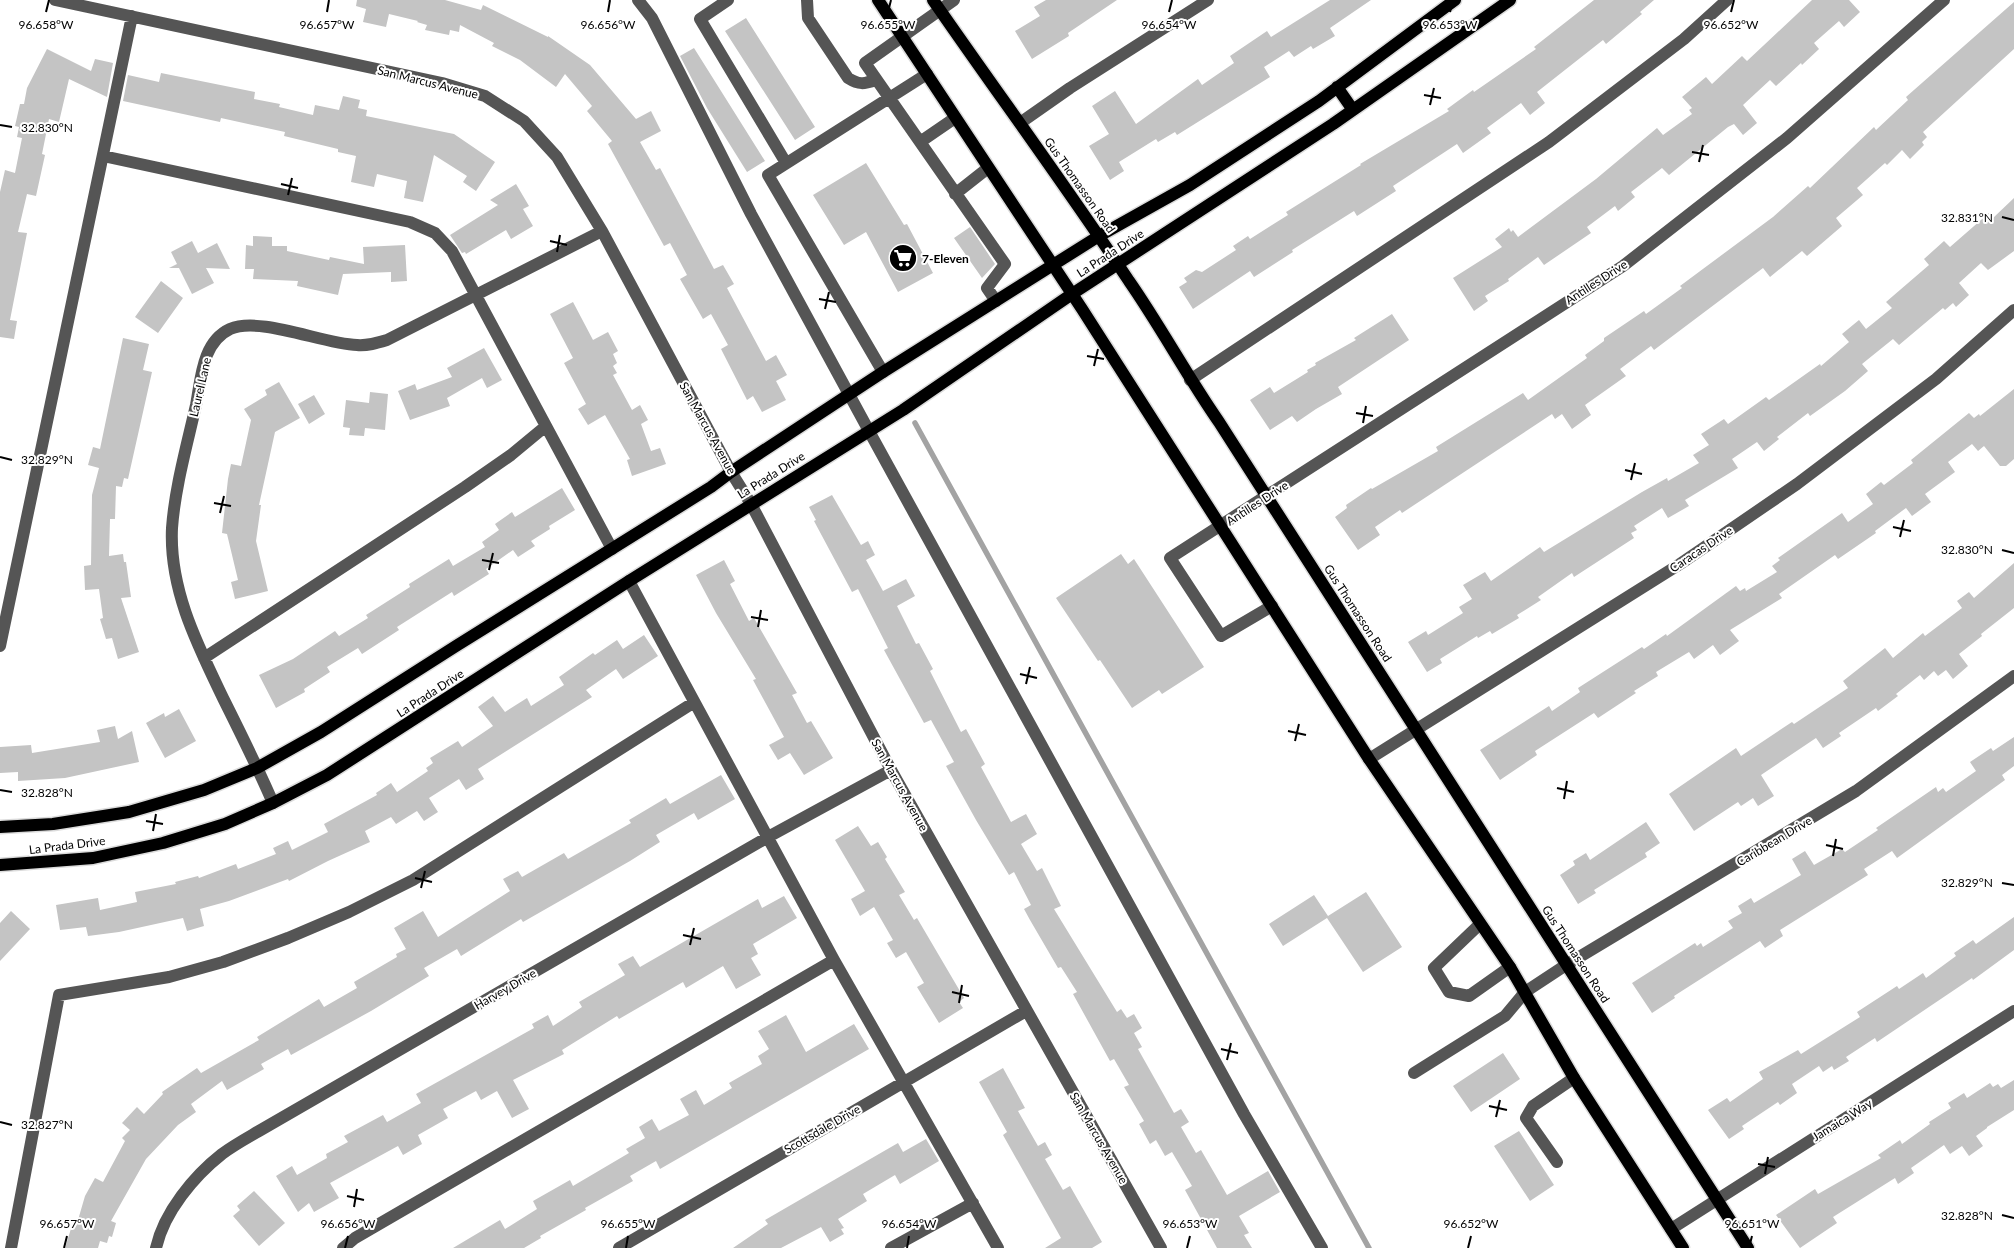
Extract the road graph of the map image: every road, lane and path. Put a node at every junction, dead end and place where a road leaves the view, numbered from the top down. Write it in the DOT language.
graph roads {
  1 [pos="55,0"];
  2 [pos="638,0"];
  3 [pos="728,0"];
  4 [pos="807,0"];
  5 [pos="878,0"];
  6 [pos="954,0"];
  7 [pos="1208,0"];
  8 [pos="1455,0"];
  9 [pos="1510,0"];
  10 [pos="1727,0"];
  11 [pos="1944,0"];
  12 [pos="936,4"];
  13 [pos="132,16"];
  14 [pos="903,38"];
  15 [pos="927,74"];
  16 [pos="876,80"];
  17 [pos="1337,87"];
  18 [pos="890,98"];
  19 [pos="1354,110"];
  20 [pos="956,118"];
  21 [pos="1020,123"];
  22 [pos="920,142"];
  23 [pos="103,156"];
  24 [pos="786,163"];
  25 [pos="988,168"];
  26 [pos="955,194"];
  27 [pos="602,231"];
  28 [pos="1099,236"];
  29 [pos="1118,264"];
  30 [pos="1052,266"];
  31 [pos="1072,294"];
  32 [pos="476,296"];
  33 [pos="996,301"];
  34 [pos="2014,310"];
  35 [pos="883,372"];
  36 [pos="1190,380"];
  37 [pos="849,395"];
  38 [pos="546,426"];
  39 [pos="868,431"];
  40 [pos="731,472"];
  41 [pos="1267,496"];
  42 [pos="752,504"];
  43 [pos="1221,526"];
  44 [pos="612,549"];
  45 [pos="629,581"];
  46 [pos="1272,606"];
  47 [pos="0,646"];
  48 [pos="204,658"];
  49 [pos="2014,676"];
  50 [pos="693,703"];
  51 [pos="1416,730"];
  52 [pos="1369,759"];
  53 [pos="258,768"];
  54 [pos="891,770"];
  55 [pos="273,803"];
  56 [pos="0,827"];
  57 [pos="768,837"];
  58 [pos="0,865"];
  59 [pos="1480,924"];
  60 [pos="834,960"];
  61 [pos="1566,965"];
  62 [pos="1510,967"];
  63 [pos="1525,992"];
  64 [pos="2014,1010"];
  65 [pos="1026,1011"];
  66 [pos="1414,1073"];
  67 [pos="1574,1078"];
  68 [pos="904,1080"];
  69 [pos="1557,1162"];
  70 [pos="1717,1199"];
  71 [pos="973,1203"];
  72 [pos="1671,1229"];
  73 [pos="11,1248"];
  74 [pos="156,1248"];
  75 [pos="343,1248"];
  76 [pos="619,1248"];
  77 [pos="891,1248"];
  78 [pos="998,1248"];
  79 [pos="1161,1248"];
  80 [pos="1322,1248"];
  81 [pos="1683,1248"];
  82 [pos="1748,1248"];
  1 -- 13 [label="street, San Marcus Avenue"];
  2 -- 37 [label="street"];
  3 -- 24 [label="street"];
  4 -- 16 [label="street"];
  5 -- 14 [label="main road"];
  6 -- 12 [label="street"];
  7 -- 21 [label="street"];
  8 -- 17 [label="main road, La Prada Drive"];
  9 -- 19 [label="main road, La Prada Drive"];
  10 -- 36 [label="street"];
  11 -- 41 [label="street, Antilles Drive"];
  12 -- 14 [label="street"];
  12 -- 21 [label="main road, Gus Thomasson Road"];
  13 -- 23 [label="street"];
  13 -- 27 [label="street, San Marcus Avenue"];
  14 -- 15 [label="main road"];
  14 -- 16 [label="street"];
  15 -- 18 [label="street"];
  15 -- 20 [label="main road"];
  16 -- 18 [label="street"];
  17 -- 19 [label="main road"];
  17 -- 28 [label="main road, La Prada Drive"];
  18 -- 22 [label="street"];
  18 -- 24 [label="street"];
  19 -- 29 [label="main road, La Prada Drive"];
  20 -- 22 [label="street"];
  20 -- 25 [label="main road"];
  21 -- 28 [label="main road, Gus Thomasson Road"];
  22 -- 26 [label="street"];
  23 -- 32 [label="street"];
  23 -- 47 [label="street"];
  24 -- 35 [label="street"];
  25 -- 26 [label="street"];
  25 -- 30 [label="main road"];
  26 -- 33 [label="street"];
  27 -- 32 [label="street, Laurel Lane"];
  27 -- 40 [label="street, San Marcus Avenue"];
  28 -- 29 [label="main road, Gus Thomasson Road"];
  28 -- 30 [label="main road, La Prada Drive"];
  29 -- 31 [label="main road, La Prada Drive"];
  29 -- 36 [label="main road, Gus Thomasson Road"];
  30 -- 31 [label="main road"];
  30 -- 33 [label="main road, La Prada Drive"];
  31 -- 39 [label="main road, La Prada Drive"];
  31 -- 43 [label="main road"];
  32 -- 38 [label="street"];
  32 -- 48 [label="street, Laurel Lane"];
  33 -- 35 [label="main road, La Prada Drive"];
  34 -- 51 [label="street, Caracas Drive"];
  35 -- 37 [label="main road, La Prada Drive"];
  36 -- 41 [label="main road, Gus Thomasson Road"];
  37 -- 39 [label="street"];
  37 -- 40 [label="main road, La Prada Drive"];
  38 -- 44 [label="street"];
  38 -- 48 [label="street"];
  39 -- 42 [label="main road, La Prada Drive"];
  39 -- 80 [label="street"];
  40 -- 42 [label="street, San Marcus Avenue"];
  40 -- 44 [label="main road, La Prada Drive"];
  41 -- 43 [label="street, Antilles Drive"];
  41 -- 51 [label="main road, Gus Thomasson Road"];
  42 -- 45 [label="main road, La Prada Drive"];
  42 -- 54 [label="street, San Marcus Avenue"];
  43 -- 46 [label="main road"];
  43 -- 46 [label="street, Antilles Drive"];
  44 -- 53 [label="main road, La Prada Drive"];
  45 -- 50 [label="street"];
  45 -- 55 [label="main road, La Prada Drive"];
  46 -- 52 [label="main road"];
  48 -- 53 [label="street, Laurel Lane"];
  49 -- 61 [label="street, Caribbean Drive"];
  50 -- 57 [label="street"];
  50 -- 73 [label="street"];
  51 -- 52 [label="street, Caracas Drive"];
  51 -- 61 [label="main road, Gus Thomasson Road"];
  52 -- 59 [label="main road"];
  53 -- 55 [label="street, Laurel Lane"];
  53 -- 56 [label="main road, La Prada Drive"];
  54 -- 57 [label="street, Harvey Drive"];
  54 -- 65 [label="street, San Marcus Avenue"];
  55 -- 58 [label="main road, La Prada Drive"];
  57 -- 60 [label="street"];
  57 -- 74 [label="street, Harvey Drive"];
  59 -- 62 [label="main road"];
  59 -- 62 [label="street"];
  60 -- 68 [label="street"];
  60 -- 75 [label="street"];
  61 -- 63 [label="street, Caribbean Drive"];
  61 -- 70 [label="main road, Gus Thomasson Road"];
  62 -- 63 [label="main road"];
  63 -- 66 [label="street, Caribbean Drive"];
  63 -- 67 [label="main road"];
  64 -- 70 [label="street, Jamaica Way"];
  65 -- 68 [label="street, Scottsdale Drive"];
  65 -- 79 [label="street, San Marcus Avenue"];
  67 -- 69 [label="street"];
  67 -- 72 [label="main road"];
  68 -- 71 [label="street"];
  68 -- 76 [label="street, Scottsdale Drive"];
  70 -- 72 [label="street, Jamaica Way"];
  70 -- 82 [label="main road, Gus Thomasson Road"];
  71 -- 77 [label="street"];
  71 -- 78 [label="street"];
  72 -- 81 [label="main road"];
}
